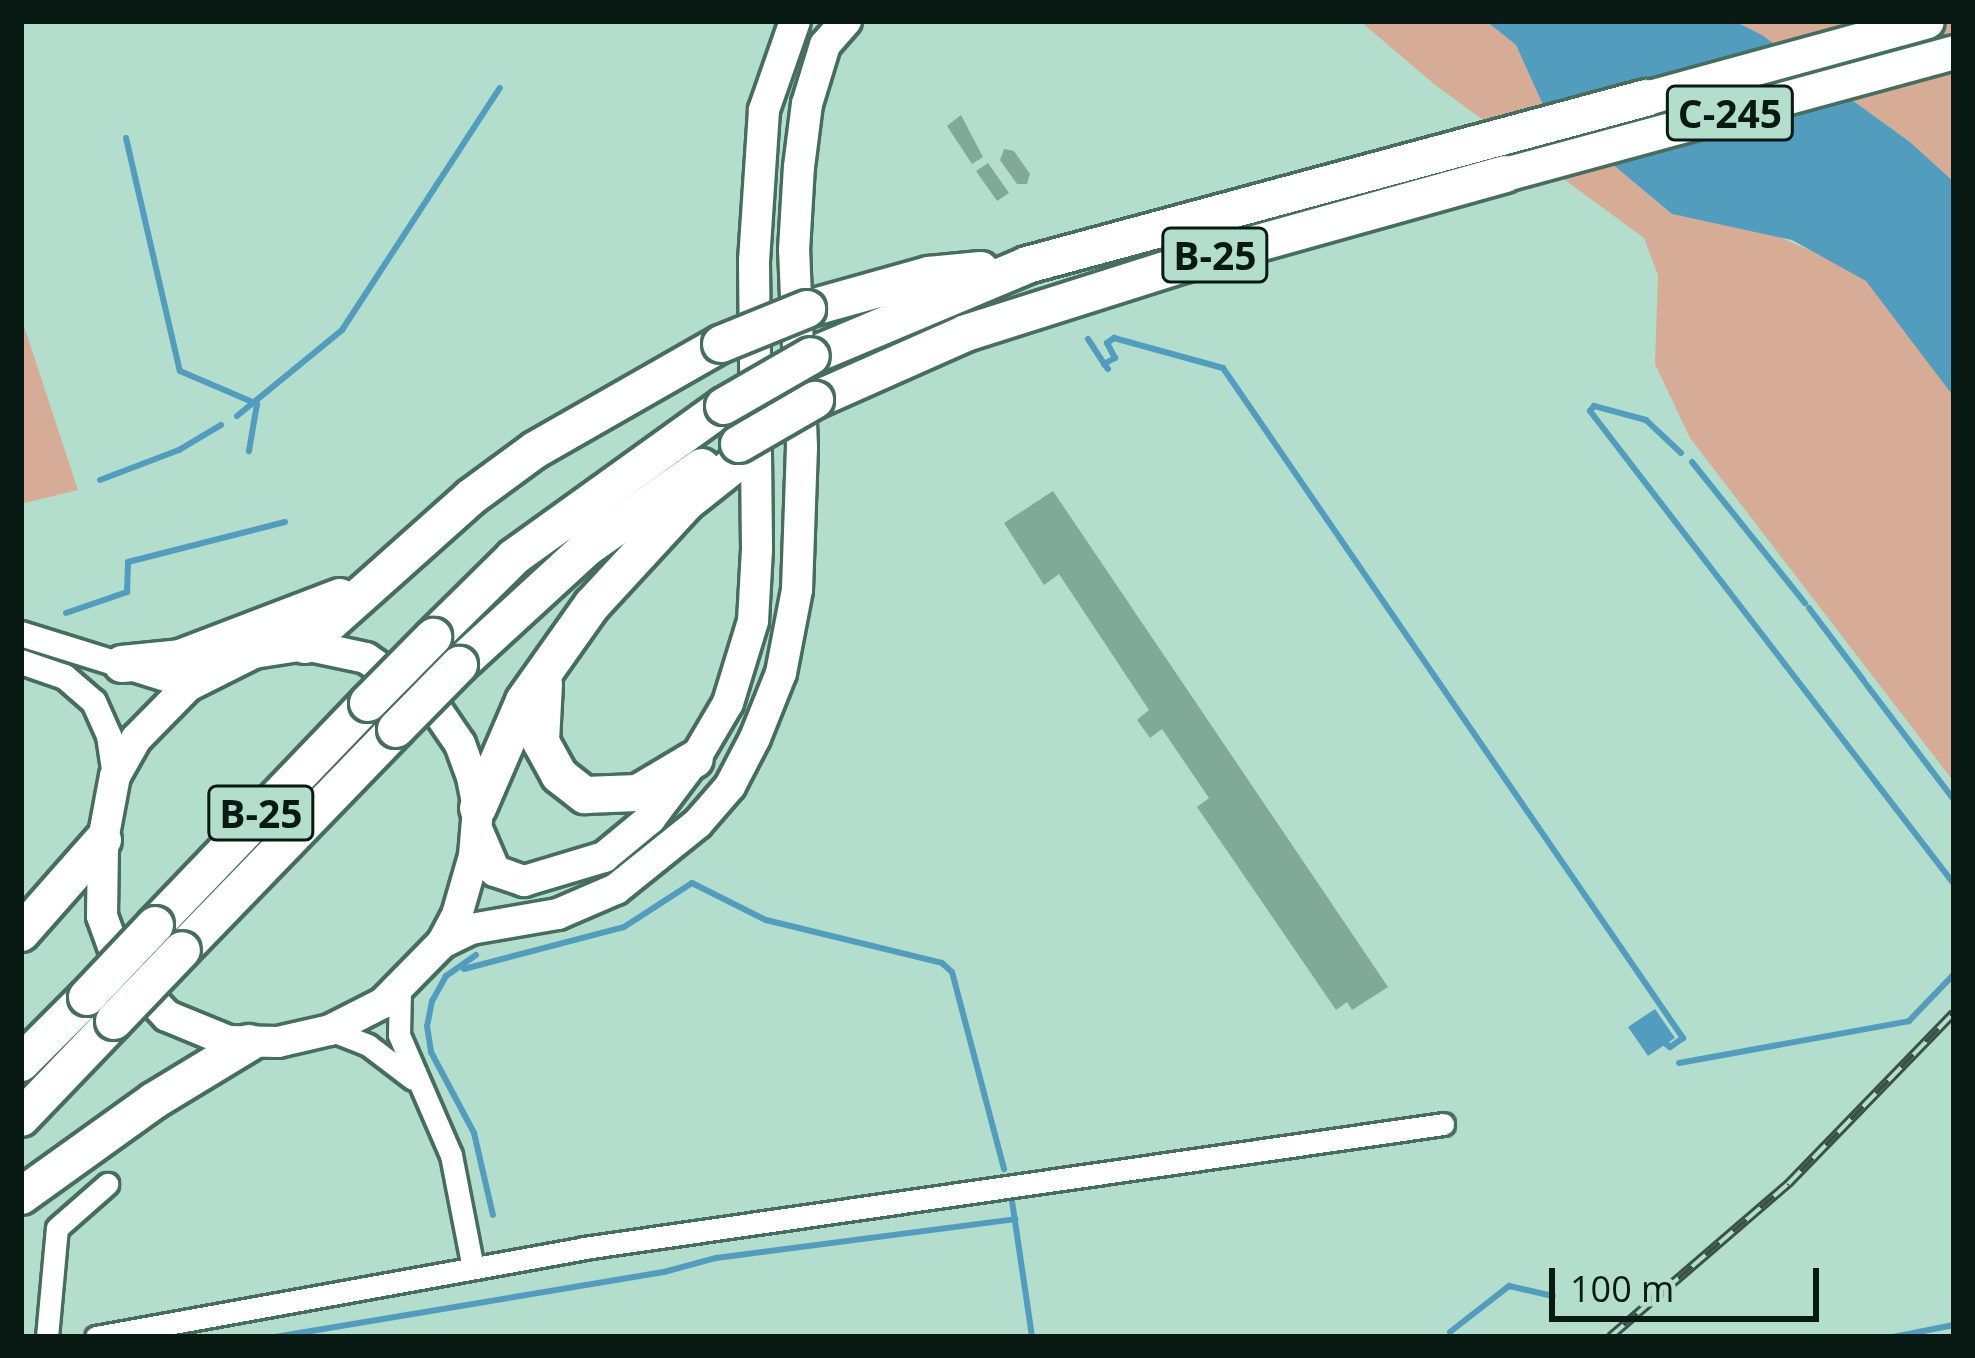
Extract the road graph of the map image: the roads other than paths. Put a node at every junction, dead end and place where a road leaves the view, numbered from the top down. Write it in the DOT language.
graph roads {
  1 [pos="795,21"];
  2 [pos="846,21"];
  3 [pos="1927,21"];
  4 [pos="1954,52"];
  5 [pos="1646,98"];
  6 [pos="1434,156"];
  7 [pos="1505,174"];
  8 [pos="1466,185"];
  9 [pos="1027,265"];
  10 [pos="739,452"];
  11 [pos="381,577"];
  12 [pos="21,634"];
  13 [pos="305,645"];
  14 [pos="21,662"];
  15 [pos="122,664"];
  16 [pos="545,674"];
  17 [pos="188,686"];
  18 [pos="695,759"];
  19 [pos="116,776"];
  20 [pos="477,818"];
  21 [pos="103,840"];
  22 [pos="21,933"];
  23 [pos="442,943"];
  24 [pos="400,988"];
  25 [pos="100,1009"];
  26 [pos="330,1030"];
  27 [pos="249,1042"];
  28 [pos="21,1063"];
  29 [pos="414,1080"];
  30 [pos="21,1118"];
  31 [pos="1443,1124"];
  32 [pos="107,1184"];
  33 [pos="21,1196"];
  34 [pos="473,1268"];
  35 [pos="47,1337"];
  36 [pos="96,1337"];
  1 -- 18 [label="main road"];
  2 -- 23 [label="main road"];
  3 -- 5 [label="highway, C-245"];
  4 -- 7 [label="highway, C-245"];
  5 -- 6 [label="highway, C-245"];
  6 -- 9 [label="highway, B-25"];
  7 -- 8 [label="highway, C-245"];
  8 -- 10 [label="highway, B-25, bridge"];
  9 -- 11 [label="highway, bridge"];
  9 -- 25 [label="highway, B-25, bridge"];
  10 -- 16 [label="highway"];
  10 -- 25 [label="highway, B-25, bridge"];
  11 -- 13 [label="highway"];
  11 -- 15 [label="highway"];
  12 -- 15 [label="street"];
  13 -- 17 [label="main road"];
  13 -- 20 [label="main road"];
  14 -- 19 [label="street"];
  15 -- 17 [label="street"];
  16 -- 18 [label="highway"];
  16 -- 20 [label="highway"];
  17 -- 19 [label="main road"];
  18 -- 20 [label="main road"];
  19 -- 21 [label="main road"];
  20 -- 23 [label="main road"];
  21 -- 22 [label="highway"];
  21 -- 27 [label="main road"];
  23 -- 24 [label="main road"];
  24 -- 26 [label="main road"];
  24 -- 29 [label="street"];
  25 -- 28 [label="highway, B-25"];
  25 -- 30 [label="highway, B-25"];
  26 -- 27 [label="main road"];
  26 -- 29 [label="street"];
  27 -- 33 [label="highway"];
  29 -- 34 [label="street"];
  31 -- 34 [label="street"];
  32 -- 35 [label="street"];
  34 -- 36 [label="street"];
}
